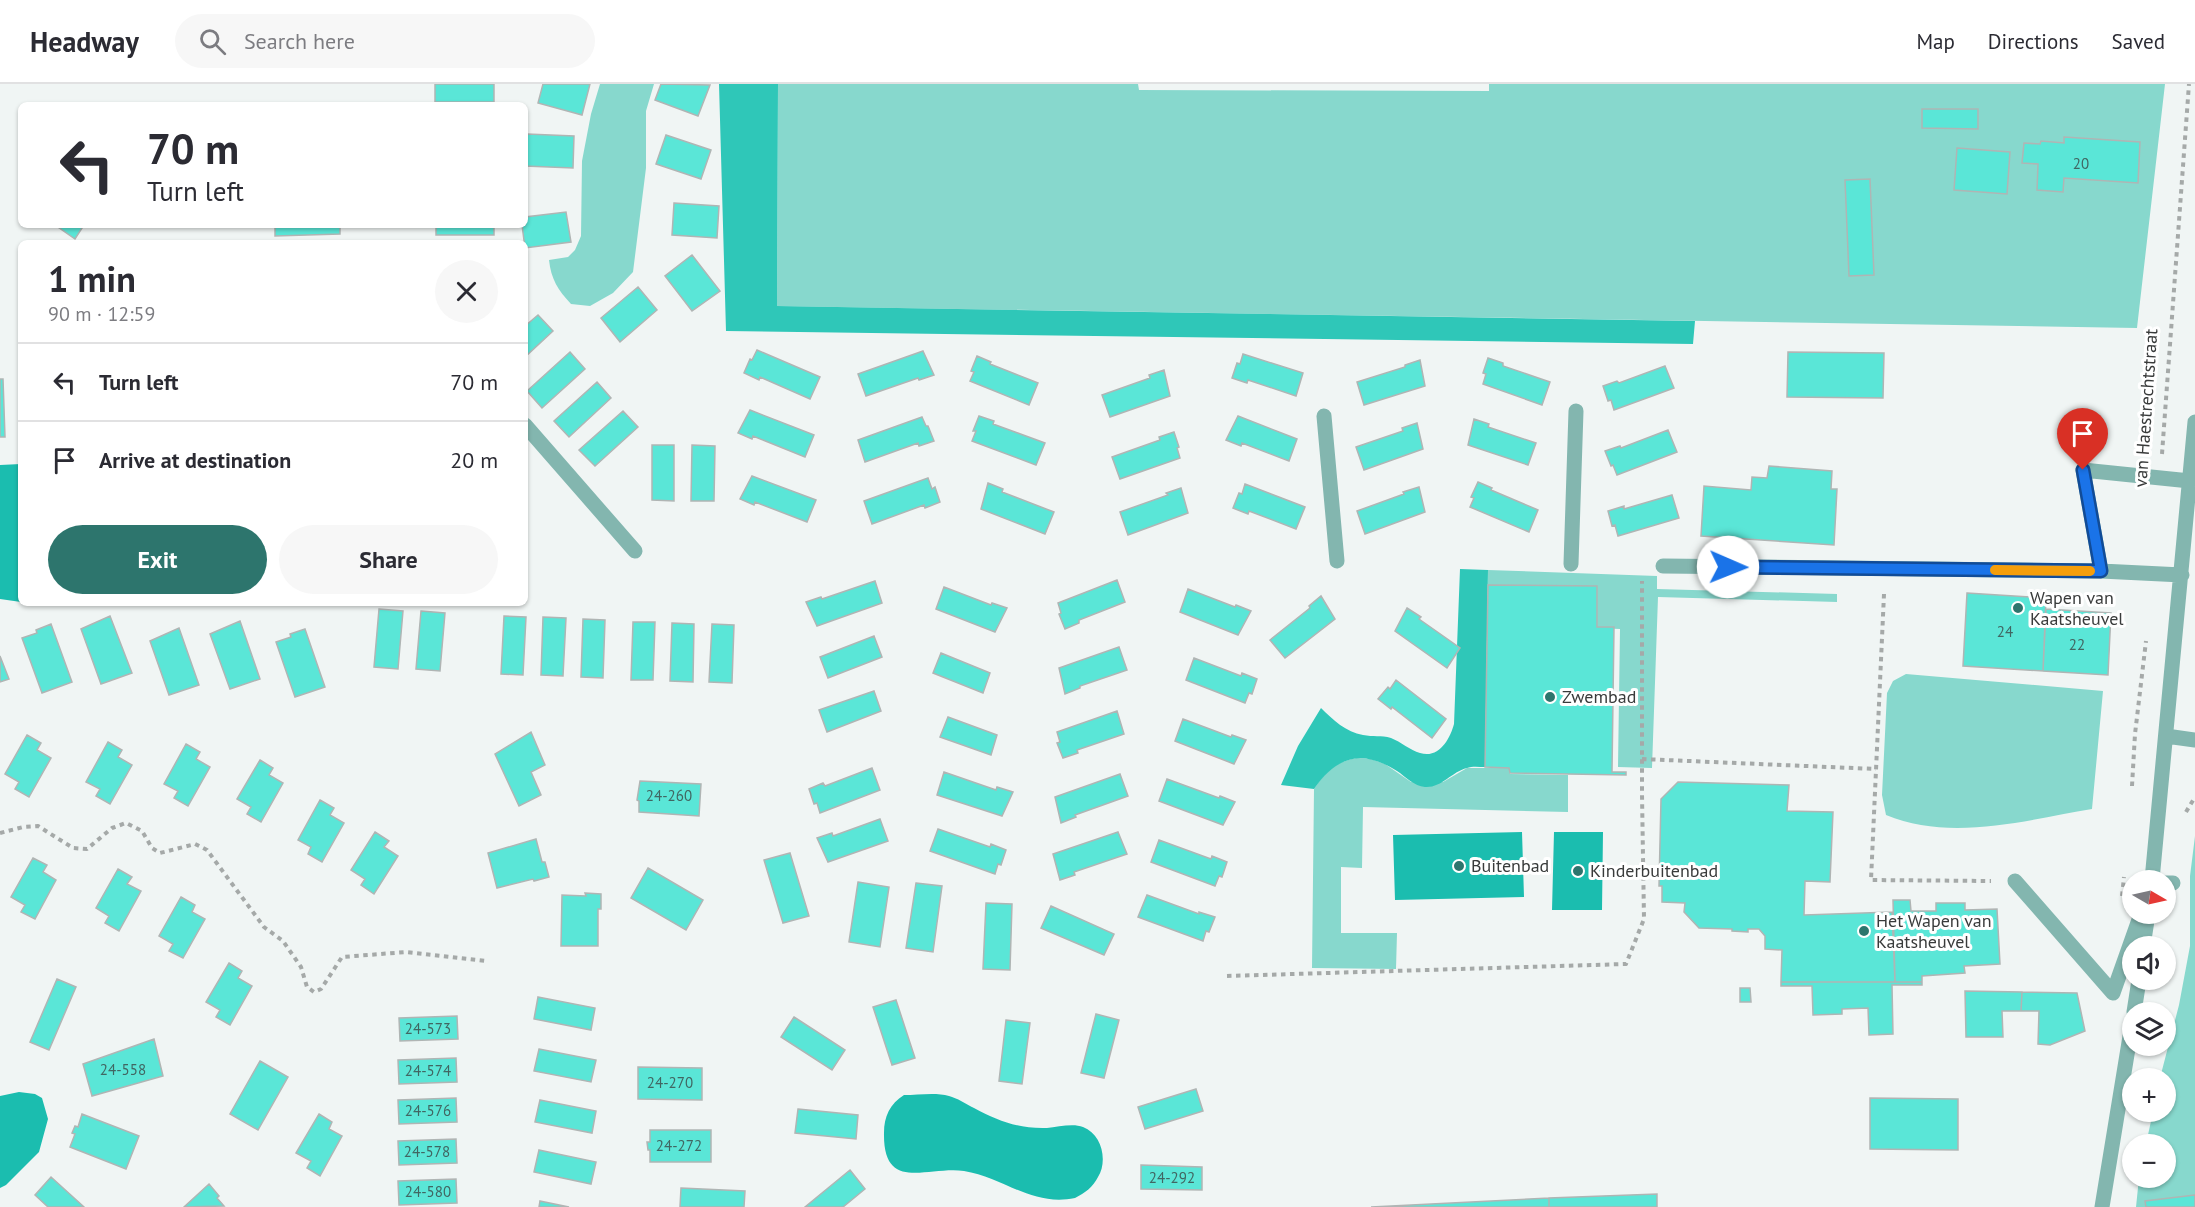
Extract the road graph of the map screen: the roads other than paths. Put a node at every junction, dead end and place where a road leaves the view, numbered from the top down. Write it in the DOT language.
graph roads {
  1 [pos="1575,411"];
  2 [pos="1324,416"];
  3 [pos="2195,422"];
  4 [pos="528,428"];
  5 [pos="2190,481"];
  6 [pos="635,551"];
  7 [pos="1336,561"];
  8 [pos="1571,564"];
  9 [pos="1663,566"];
  10 [pos="2101,571"];
  11 [pos="2182,575"];
  12 [pos="2166,736"];
  13 [pos="2195,740"];
  14 [pos="2153,870"];
  15 [pos="2015,881"];
  16 [pos="2137,924"];
  17 [pos="2127,1056"];
  18 [pos="2102,1207"];
  1 -- 8 [label="street"];
  2 -- 7 [label="street"];
  3 -- 5 [label="street"];
  4 -- 6 [label="street"];
  5 -- 10 [label="street"];
  5 -- 11 [label="street"];
  9 -- 10 [label="street"];
  10 -- 11 [label="street"];
  11 -- 12 [label="street"];
  12 -- 13 [label="street"];
  12 -- 14 [label="street"];
  15 -- 16 [label="street"];
  17 -- 18 [label="street"];
}
